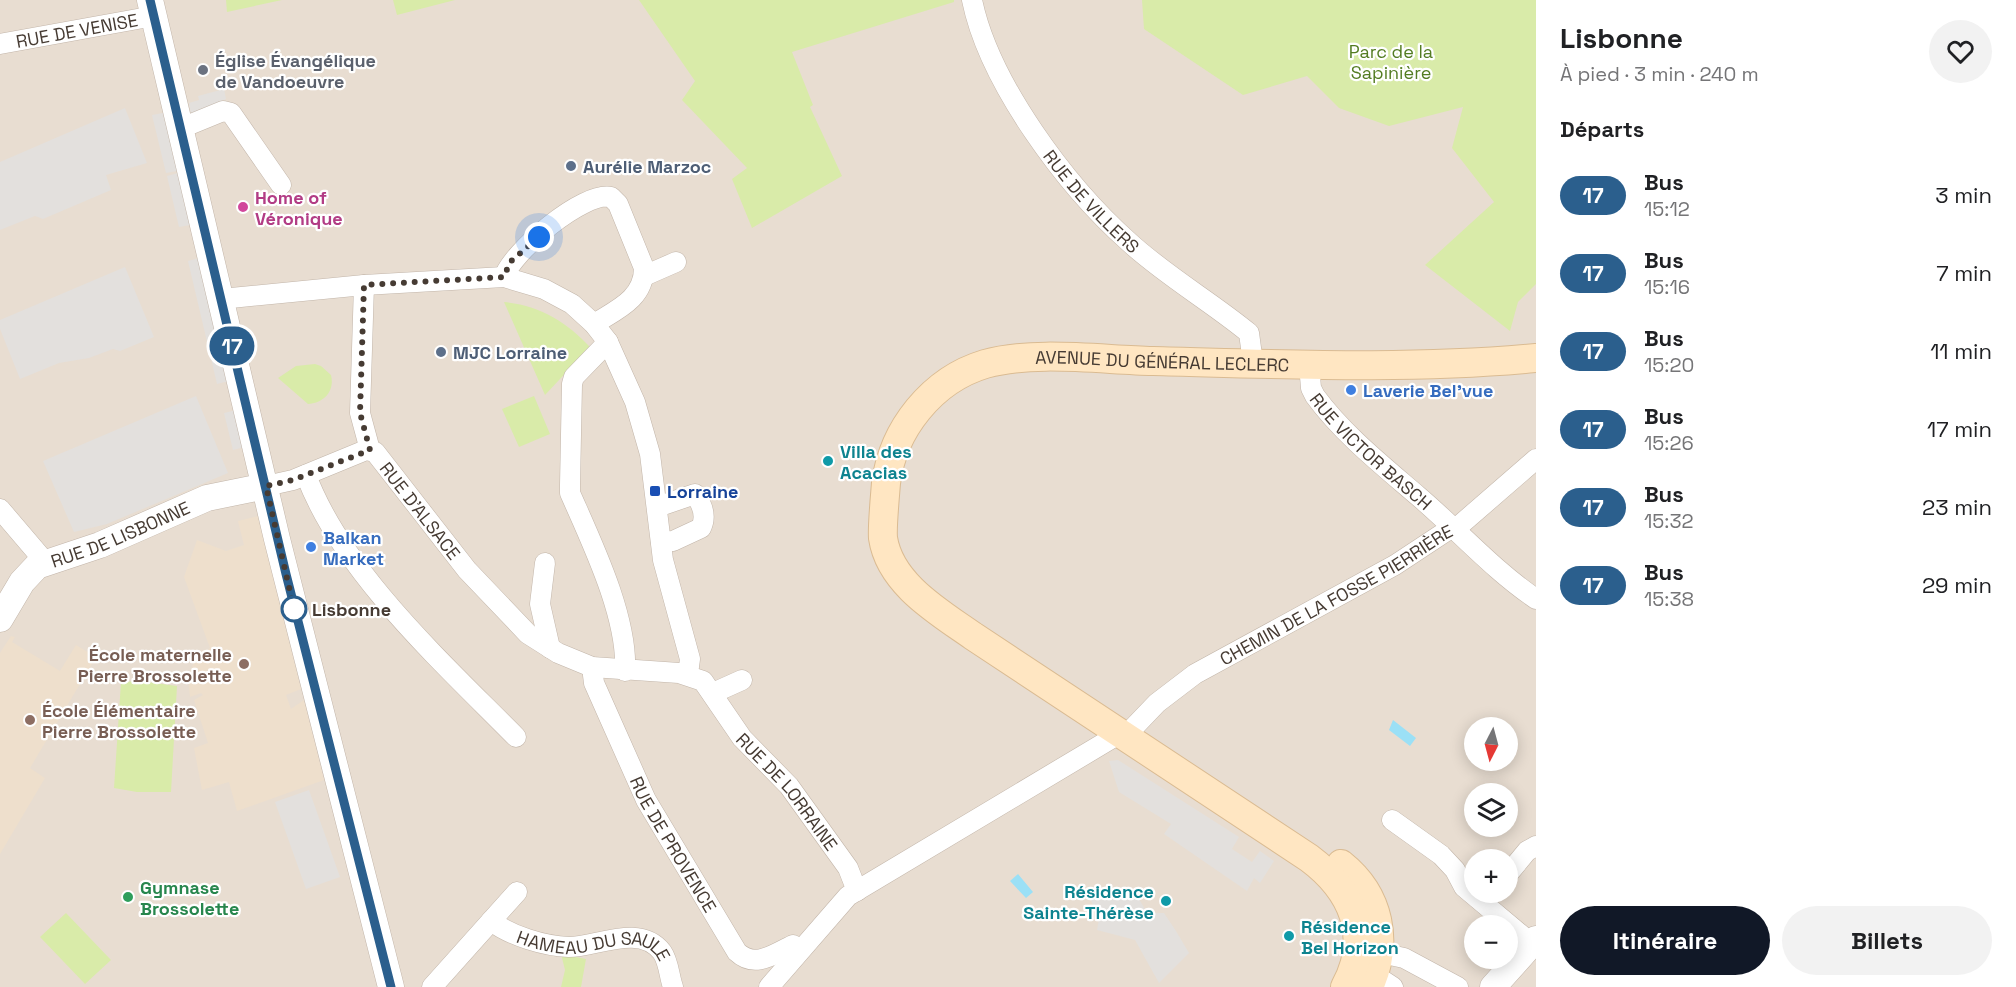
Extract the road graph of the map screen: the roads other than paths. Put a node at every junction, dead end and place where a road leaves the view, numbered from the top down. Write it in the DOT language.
graph roads {
  1 [pos="972,0"];
  2 [pos="152,8"];
  3 [pos="0,44"];
  4 [pos="179,129"];
  5 [pos="281,185"];
  6 [pos="676,261"];
  7 [pos="644,276"];
  8 [pos="504,277"];
  9 [pos="364,285"];
  10 [pos="221,299"];
  11 [pos="594,324"];
  12 [pos="608,342"];
  13 [pos="1536,358"];
  14 [pos="1253,363"];
  15 [pos="1309,364"];
  16 [pos="370,450"];
  17 [pos="1536,459"];
  18 [pos="306,475"];
  19 [pos="266,486"];
  20 [pos="657,507"];
  21 [pos="0,509"];
  22 [pos="1452,529"];
  23 [pos="661,542"];
  24 [pos="46,563"];
  25 [pos="545,563"];
  26 [pos="1536,599"];
  27 [pos="0,619"];
  28 [pos="550,648"];
  29 [pos="592,667"];
  30 [pos="625,671"];
  31 [pos="688,674"];
  32 [pos="742,680"];
  33 [pos="713,693"];
  34 [pos="1127,730"];
  35 [pos="516,737"];
  36 [pos="1392,820"];
  37 [pos="1536,846"];
  38 [pos="1518,862"];
  39 [pos="1464,886"];
  40 [pos="857,891"];
  41 [pos="517,892"];
  42 [pos="1492,903"];
  43 [pos="491,921"];
  44 [pos="1534,941"];
  45 [pos="800,950"];
  46 [pos="1367,971"];
  47 [pos="391,987"];
  48 [pos="432,987"];
  49 [pos="673,987"];
  50 [pos="769,987"];
  51 [pos="1458,987"];
  52 [pos="1493,987"];
  1 -- 14 [label="street, RUE DE VILLERS"];
  2 -- 3 [label="street, RUE DE VENISE"];
  2 -- 4 [label="street"];
  4 -- 5 [label="street"];
  4 -- 10 [label="street"];
  6 -- 7 [label="street"];
  7 -- 8 [label="street"];
  7 -- 11 [label="street"];
  8 -- 9 [label="street"];
  8 -- 11 [label="street"];
  9 -- 10 [label="street"];
  9 -- 16 [label="street"];
  10 -- 19 [label="street"];
  11 -- 12 [label="street"];
  12 -- 20 [label="street"];
  12 -- 30 [label="street"];
  13 -- 15 [label="main road, AVENUE DU GÉNÉRAL LECLERC"];
  14 -- 15 [label="main road, AVENUE DU GÉNÉRAL LECLERC"];
  14 -- 34 [label="main road, AVENUE DU GÉNÉRAL LECLERC"];
  15 -- 22 [label="street, RUE VICTOR BASCH"];
  16 -- 18 [label="street, RUE D'ALSACE"];
  16 -- 28 [label="street, RUE D'ALSACE"];
  17 -- 22 [label="street, CHEMIN DE LA FOSSE PIERRIÈRE"];
  18 -- 19 [label="street, RUE D'ALSACE"];
  18 -- 35 [label="street"];
  19 -- 24 [label="street, RUE DE LISBONNE"];
  19 -- 47 [label="street"];
  20 -- 23 [label="street"];
  20 -- 23 [label="street"];
  21 -- 24 [label="street"];
  22 -- 26 [label="street, RUE VICTOR BASCH"];
  22 -- 34 [label="street, CHEMIN DE LA FOSSE PIERRIÈRE"];
  23 -- 31 [label="street"];
  24 -- 27 [label="street, RUE DE LISBONNE"];
  25 -- 28 [label="street"];
  28 -- 29 [label="street, RUE D'ALSACE"];
  29 -- 30 [label="street, RUE D'ALSACE"];
  29 -- 45 [label="street, RUE DE PROVENCE"];
  30 -- 31 [label="street, RUE D'ALSACE"];
  31 -- 33 [label="street, RUE DE LORRAINE"];
  32 -- 33 [label="street"];
  33 -- 40 [label="street, RUE DE LORRAINE"];
  34 -- 40 [label="street"];
  34 -- 46 [label="main road, AVENUE DU GÉNÉRAL LECLERC"];
  36 -- 39 [label="street"];
  37 -- 38 [label="street"];
  40 -- 45 [label="street"];
  41 -- 43 [label="street"];
  42 -- 44 [label="street"];
  43 -- 48 [label="street"];
  43 -- 49 [label="street, HAMEAU DU SAULE"];
  44 -- 52 [label="street"];
  45 -- 50 [label="street"];
  46 -- 51 [label="street"];
}
